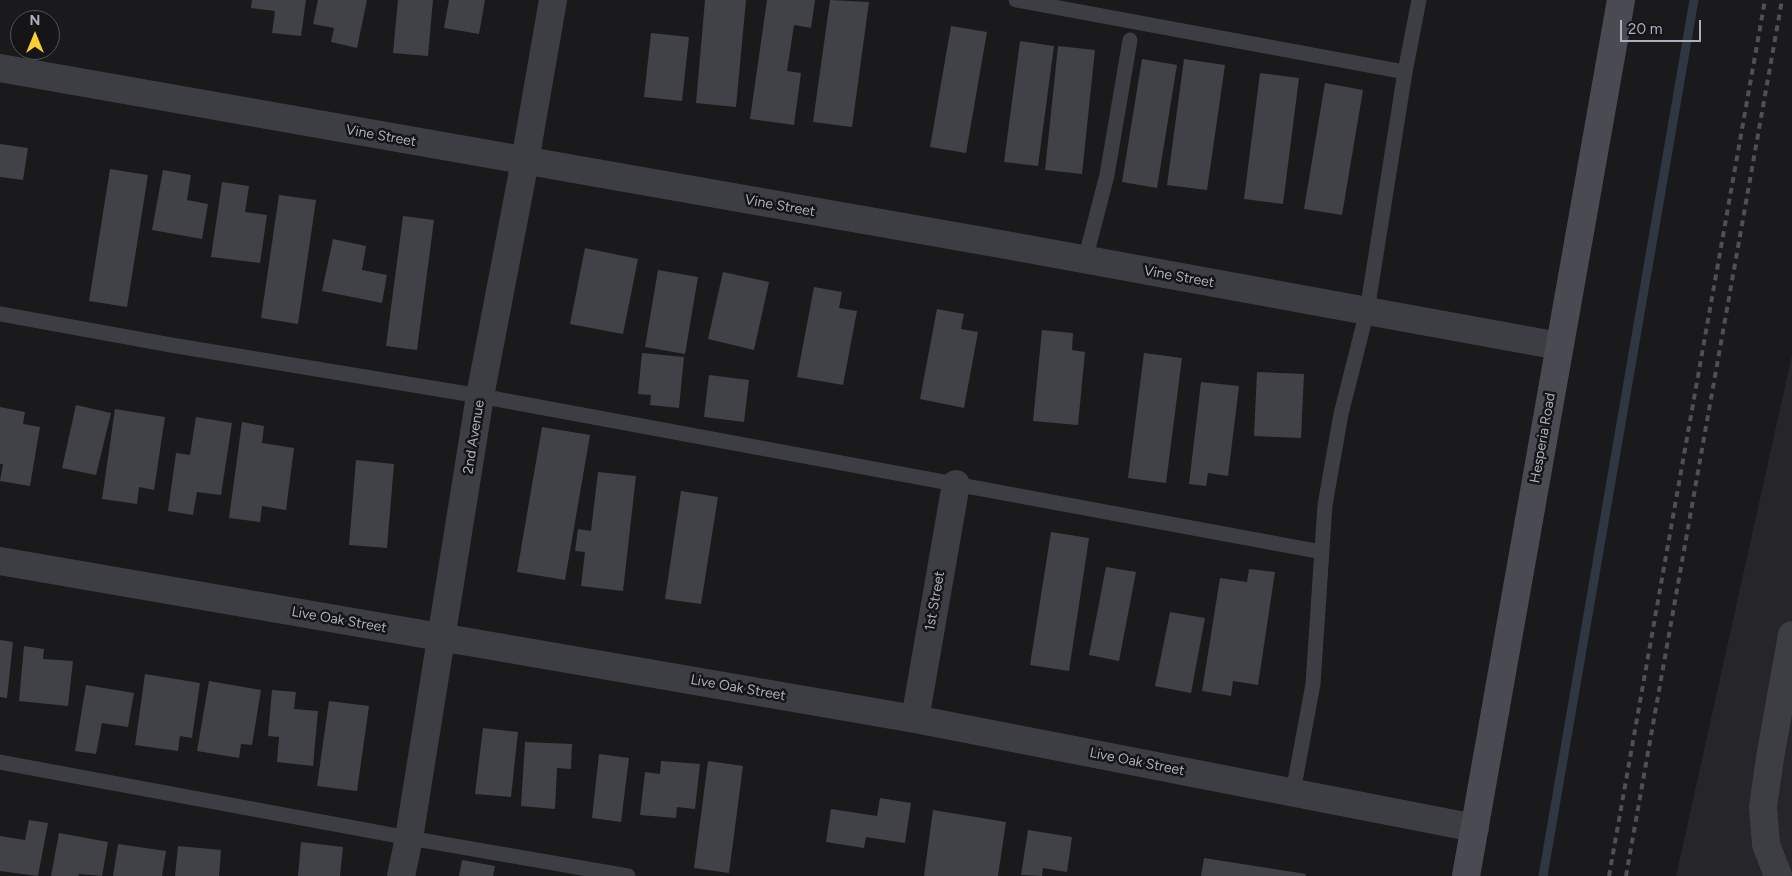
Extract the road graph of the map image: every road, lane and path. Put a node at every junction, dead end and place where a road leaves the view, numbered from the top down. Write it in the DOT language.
graph roads {
  1 [pos="553,0"];
  2 [pos="1016,0"];
  3 [pos="1419,0"];
  4 [pos="1621,0"];
  5 [pos="1130,40"];
  6 [pos="0,68"];
  7 [pos="1405,72"];
  8 [pos="525,161"];
  9 [pos="1085,260"];
  10 [pos="1367,311"];
  11 [pos="0,314"];
  12 [pos="1560,346"];
  13 [pos="480,396"];
  14 [pos="956,484"];
  15 [pos="1322,552"];
  16 [pos="0,561"];
  17 [pos="1792,635"];
  18 [pos="441,637"];
  19 [pos="915,719"];
  20 [pos="0,762"];
  21 [pos="1293,792"];
  22 [pos="1474,828"];
  23 [pos="409,838"];
  24 [pos="401,876"];
  25 [pos="628,876"];
  26 [pos="1466,876"];
  27 [pos="1778,876"];
  1 -- 8 [label="street, 2nd Avenue"];
  2 -- 7 [label="lane"];
  3 -- 7 [label="lane"];
  4 -- 12 [label="main road, Hesperia Road"];
  5 -- 9 [label="lane"];
  6 -- 8 [label="street, Vine Street"];
  7 -- 10 [label="lane"];
  8 -- 9 [label="street, Vine Street"];
  8 -- 13 [label="street, 2nd Avenue"];
  9 -- 10 [label="street, Vine Street"];
  10 -- 12 [label="street, Vine Street"];
  10 -- 15 [label="lane"];
  11 -- 13 [label="lane"];
  12 -- 22 [label="main road, Hesperia Road"];
  13 -- 14 [label="lane"];
  13 -- 18 [label="street, 2nd Avenue"];
  14 -- 15 [label="lane"];
  14 -- 19 [label="street, 1st Street"];
  15 -- 21 [label="lane"];
  16 -- 18 [label="street, Live Oak Street"];
  17 -- 27 [label="street"];
  18 -- 19 [label="street, Live Oak Street"];
  18 -- 23 [label="street, 2nd Avenue"];
  19 -- 21 [label="street, Live Oak Street"];
  20 -- 23 [label="lane"];
  21 -- 22 [label="street, Live Oak Street"];
  22 -- 26 [label="main road, Hesperia Road"];
  23 -- 24 [label="street, 2nd Avenue"];
  23 -- 25 [label="lane"];
}
